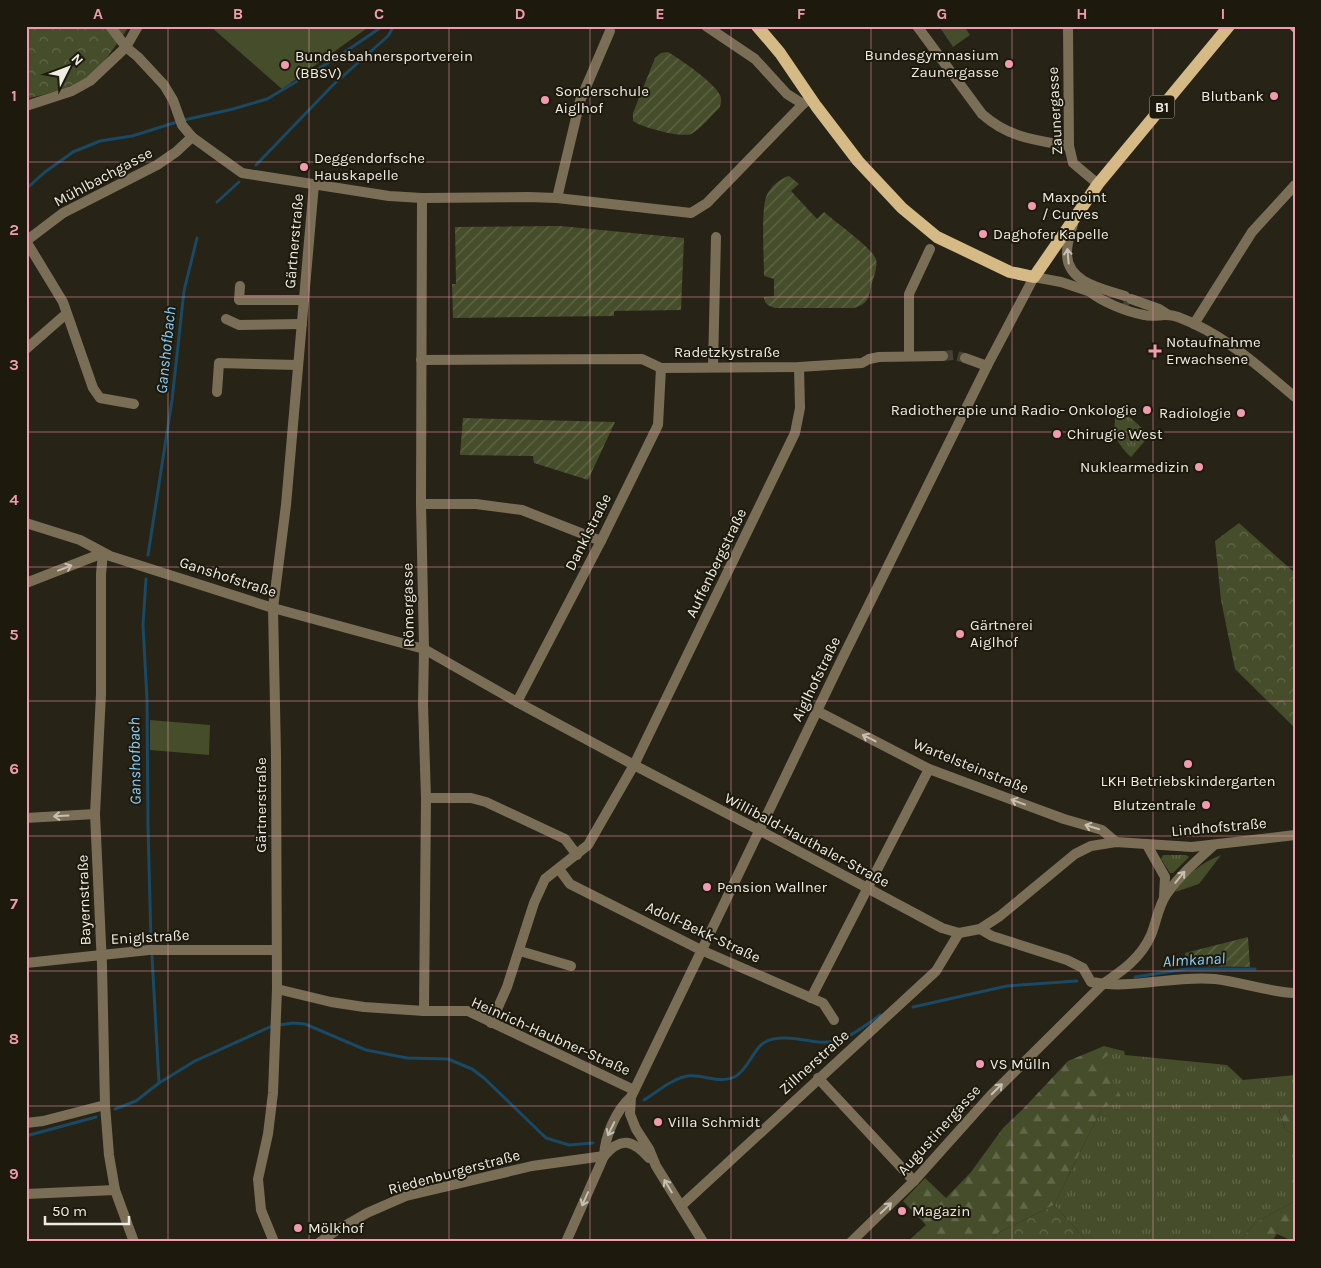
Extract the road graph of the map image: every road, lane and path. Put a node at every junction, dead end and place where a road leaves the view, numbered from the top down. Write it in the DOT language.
graph roads {
  1 [pos="110,26"];
  2 [pos="138,26"];
  3 [pos="706,26"];
  4 [pos="757,26"];
  5 [pos="917,26"];
  6 [pos="1068,26"];
  7 [pos="1229,26"];
  8 [pos="610,31"];
  9 [pos="126,47"];
  10 [pos="807,101"];
  11 [pos="26,106"];
  12 [pos="192,137"];
  13 [pos="1069,146"];
  14 [pos="314,184"];
  15 [pos="1098,184"];
  16 [pos="1295,185"];
  17 [pos="422,198"];
  18 [pos="557,198"];
  19 [pos="1074,218"];
  20 [pos="716,238"];
  21 [pos="26,241"];
  22 [pos="930,249"];
  23 [pos="1034,277"];
  24 [pos="240,286"];
  25 [pos="1089,291"];
  26 [pos="304,300"];
  27 [pos="1127,301"];
  28 [pos="66,314"];
  29 [pos="1162,314"];
  30 [pos="226,319"];
  31 [pos="302,324"];
  32 [pos="1194,324"];
  33 [pos="26,349"];
  34 [pos="909,355"];
  35 [pos="943,356"];
  36 [pos="965,358"];
  37 [pos="421,360"];
  38 [pos="298,365"];
  39 [pos="987,366"];
  40 [pos="713,367"];
  41 [pos="799,367"];
  42 [pos="660,368"];
  43 [pos="217,392"];
  44 [pos="1295,397"];
  45 [pos="134,404"];
  46 [pos="421,504"];
  47 [pos="26,523"];
  48 [pos="601,541"];
  49 [pos="103,553"];
  50 [pos="26,583"];
  51 [pos="274,608"];
  52 [pos="424,649"];
  53 [pos="517,702"];
  54 [pos="816,711"];
  55 [pos="634,765"];
  56 [pos="929,769"];
  57 [pos="426,798"];
  58 [pos="96,814"];
  59 [pos="26,818"];
  60 [pos="759,830"];
  61 [pos="1295,835"];
  62 [pos="1116,842"];
  63 [pos="1147,845"];
  64 [pos="1214,845"];
  65 [pos="577,855"];
  66 [pos="559,869"];
  67 [pos="867,888"];
  68 [pos="1163,901"];
  69 [pos="980,929"];
  70 [pos="960,933"];
  71 [pos="276,950"];
  72 [pos="701,950"];
  73 [pos="520,951"];
  74 [pos="101,955"];
  75 [pos="26,963"];
  76 [pos="571,966"];
  77 [pos="1103,984"];
  78 [pos="277,989"];
  79 [pos="1295,993"];
  80 [pos="811,998"];
  81 [pos="424,1011"];
  82 [pos="834,1020"];
  83 [pos="491,1023"];
  84 [pos="818,1078"];
  85 [pos="632,1094"];
  86 [pos="105,1107"];
  87 [pos="26,1123"];
  88 [pos="604,1156"];
  89 [pos="656,1166"];
  90 [pos="914,1181"];
  91 [pos="115,1190"];
  92 [pos="26,1194"];
  93 [pos="680,1206"];
  94 [pos="134,1242"];
  95 [pos="274,1242"];
  96 [pos="320,1242"];
  97 [pos="566,1242"];
  98 [pos="703,1242"];
  99 [pos="851,1242"];
  1 -- 9 [label="street"];
  2 -- 9 [label="street"];
  3 -- 10 [label="street"];
  4 -- 10 [label="main road"];
  5 -- 13 [label="street"];
  6 -- 13 [label="street, Zaunergasse"];
  7 -- 15 [label="main road, B1"];
  8 -- 18 [label="street"];
  9 -- 11 [label="street"];
  9 -- 12 [label="street"];
  10 -- 18 [label="street"];
  10 -- 23 [label="main road"];
  12 -- 14 [label="street"];
  12 -- 21 [label="street, Mühlbachgasse"];
  13 -- 15 [label="street, Zaunergasse"];
  14 -- 17 [label="street"];
  14 -- 26 [label="street, Gärtnerstraße"];
  15 -- 19 [label="main road, B1"];
  16 -- 32 [label="street"];
  17 -- 18 [label="street"];
  17 -- 37 [label="street, Römergasse"];
  19 -- 23 [label="main road"];
  27 -- 19 [label="street, one-way"];
  20 -- 40 [label="street"];
  21 -- 28 [label="street"];
  22 -- 34 [label="street"];
  23 -- 25 [label="street"];
  23 -- 39 [label="street, Aiglhofstraße"];
  24 -- 26 [label="street, Gärtnerstraße"];
  25 -- 27 [label="street"];
  25 -- 29 [label="street"];
  26 -- 31 [label="street, Gärtnerstraße"];
  27 -- 29 [label="street"];
  28 -- 33 [label="street"];
  28 -- 45 [label="street"];
  29 -- 32 [label="street"];
  30 -- 31 [label="street"];
  31 -- 38 [label="street, Gärtnerstraße"];
  32 -- 44 [label="street"];
  34 -- 35 [label="street, Radetzkystraße"];
  34 -- 41 [label="street, Radetzkystraße"];
  36 -- 39 [label="street"];
  37 -- 42 [label="street, Radetzkystraße"];
  37 -- 46 [label="street, Römergasse"];
  38 -- 43 [label="street"];
  38 -- 51 [label="street, Gärtnerstraße"];
  39 -- 54 [label="street, Aiglhofstraße"];
  40 -- 41 [label="street, Radetzkystraße"];
  40 -- 42 [label="street, Radetzkystraße"];
  41 -- 55 [label="street, Auffenbergstraße"];
  42 -- 48 [label="street, Danklstraße"];
  46 -- 48 [label="street"];
  46 -- 52 [label="street, Römergasse"];
  47 -- 49 [label="street, Ganshofstraße"];
  48 -- 53 [label="street, Danklstraße"];
  50 -- 49 [label="street, one-way"];
  49 -- 51 [label="street, Ganshofstraße"];
  49 -- 58 [label="street, Bayernstraße"];
  51 -- 52 [label="street, Ganshofstraße"];
  51 -- 71 [label="street, Gärtnerstraße"];
  52 -- 53 [label="street, Willibald-Hauthaler-Straße"];
  52 -- 57 [label="street, Römergasse"];
  53 -- 55 [label="street, Willibald-Hauthaler-Straße"];
  56 -- 54 [label="street, Wartelsteinstraße, one-way"];
  54 -- 60 [label="street, Aiglhofstraße"];
  55 -- 60 [label="street, Willibald-Hauthaler-Straße"];
  55 -- 65 [label="street, Auffenbergstraße"];
  62 -- 56 [label="street, Wartelsteinstraße, one-way"];
  56 -- 67 [label="street"];
  57 -- 65 [label="street"];
  57 -- 81 [label="street, Römergasse"];
  58 -- 59 [label="street, one-way"];
  58 -- 74 [label="street, Bayernstraße"];
  60 -- 67 [label="street, Willibald-Hauthaler-Straße"];
  60 -- 72 [label="street, Aiglhofstraße"];
  61 -- 64 [label="street, Lindhofstraße"];
  62 -- 63 [label="street, Lindhofstraße"];
  62 -- 69 [label="street"];
  63 -- 64 [label="street, Lindhofstraße"];
  63 -- 68 [label="street"];
  68 -- 64 [label="street, one-way"];
  65 -- 66 [label="street, Auffenbergstraße"];
  66 -- 72 [label="street, Adolf-Bekk-Straße"];
  66 -- 73 [label="street, Auffenbergstraße"];
  67 -- 70 [label="street, Willibald-Hauthaler-Straße"];
  67 -- 80 [label="street"];
  68 -- 77 [label="street"];
  69 -- 70 [label="street, Willibald-Hauthaler-Straße"];
  69 -- 77 [label="street"];
  70 -- 84 [label="street, Zillnerstraße"];
  71 -- 74 [label="street, Eniglstraße"];
  71 -- 78 [label="street, Gärtnerstraße"];
  72 -- 80 [label="street, Adolf-Bekk-Straße"];
  72 -- 85 [label="street, Aiglhofstraße"];
  73 -- 76 [label="street"];
  73 -- 83 [label="street, Auffenbergstraße"];
  74 -- 75 [label="street, Eniglstraße"];
  74 -- 86 [label="street, Bayernstraße"];
  77 -- 79 [label="street"];
  90 -- 77 [label="street, Augustinergasse, one-way"];
  78 -- 81 [label="street, Heinrich-Haubner-Straße"];
  78 -- 95 [label="street, Gärtnerstraße"];
  80 -- 82 [label="street, Adolf-Bekk-Straße"];
  81 -- 83 [label="street, Heinrich-Haubner-Straße"];
  83 -- 85 [label="street, Heinrich-Haubner-Straße"];
  84 -- 90 [label="street"];
  84 -- 93 [label="street, Zillnerstraße"];
  85 -- 88 [label="street, Aiglhofstraße, one-way"];
  85 -- 89 [label="street"];
  86 -- 87 [label="street"];
  86 -- 91 [label="street, Bayernstraße"];
  88 -- 89 [label="street"];
  88 -- 96 [label="street, Riedenburgerstraße"];
  88 -- 97 [label="street, Aiglhofstraße, one-way"];
  93 -- 89 [label="street, one-way"];
  99 -- 90 [label="street, Augustinergasse, one-way"];
  91 -- 92 [label="street"];
  91 -- 94 [label="street, Bayernstraße"];
  93 -- 98 [label="street"];
}
